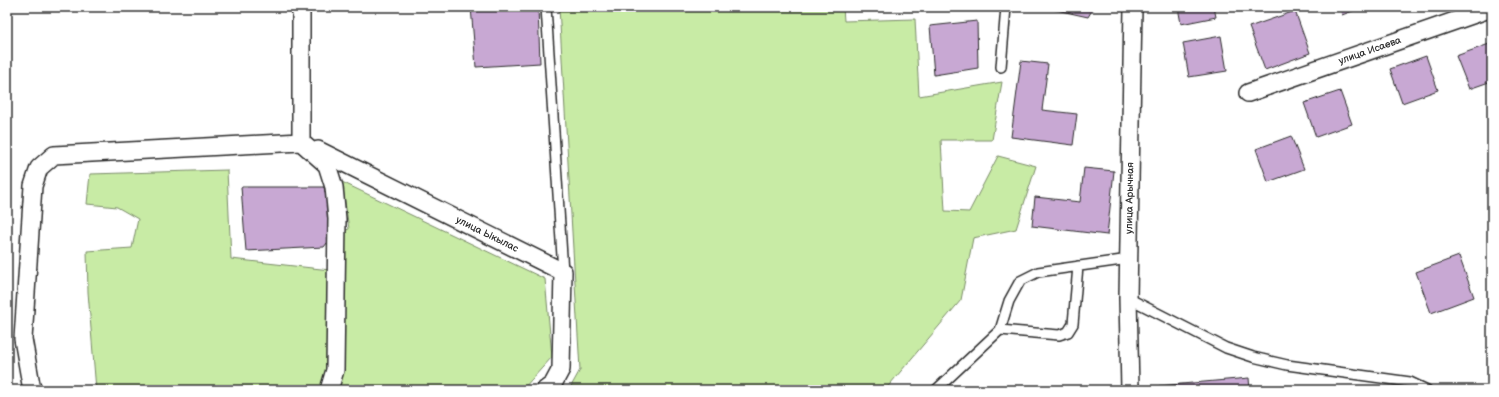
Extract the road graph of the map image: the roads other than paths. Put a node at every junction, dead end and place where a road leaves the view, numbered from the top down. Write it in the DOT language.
graph roads {
  1 [pos="301,7"];
  2 [pos="546,7"];
  3 [pos="1006,7"];
  4 [pos="1133,7"];
  5 [pos="1492,8"];
  6 [pos="1001,67"];
  7 [pos="1248,92"];
  8 [pos="301,142"];
  9 [pos="1129,259"];
  10 [pos="1078,266"];
  11 [pos="562,272"];
  12 [pos="1128,298"];
  13 [pos="1000,330"];
  14 [pos="32,390"];
  15 [pos="329,390"];
  16 [pos="545,390"];
  17 [pos="936,390"];
  18 [pos="1130,390"];
  19 [pos="1427,390"];
  1 -- 8 [label="street"];
  2 -- 11 [label="lane"];
  3 -- 6 [label="lane"];
  4 -- 9 [label="street, улица Арычная"];
  5 -- 7 [label="street, улица Исаева"];
  8 -- 11 [label="street, улица Ыкылас"];
  8 -- 14 [label="street"];
  8 -- 15 [label="street"];
  9 -- 10 [label="lane"];
  9 -- 12 [label="street, улица Арычная"];
  10 -- 13 [label="lane"];
  10 -- 13 [label="lane"];
  11 -- 16 [label="street"];
  12 -- 18 [label="street, улица Арычная"];
  12 -- 19 [label="lane"];
  13 -- 17 [label="lane"];
}
